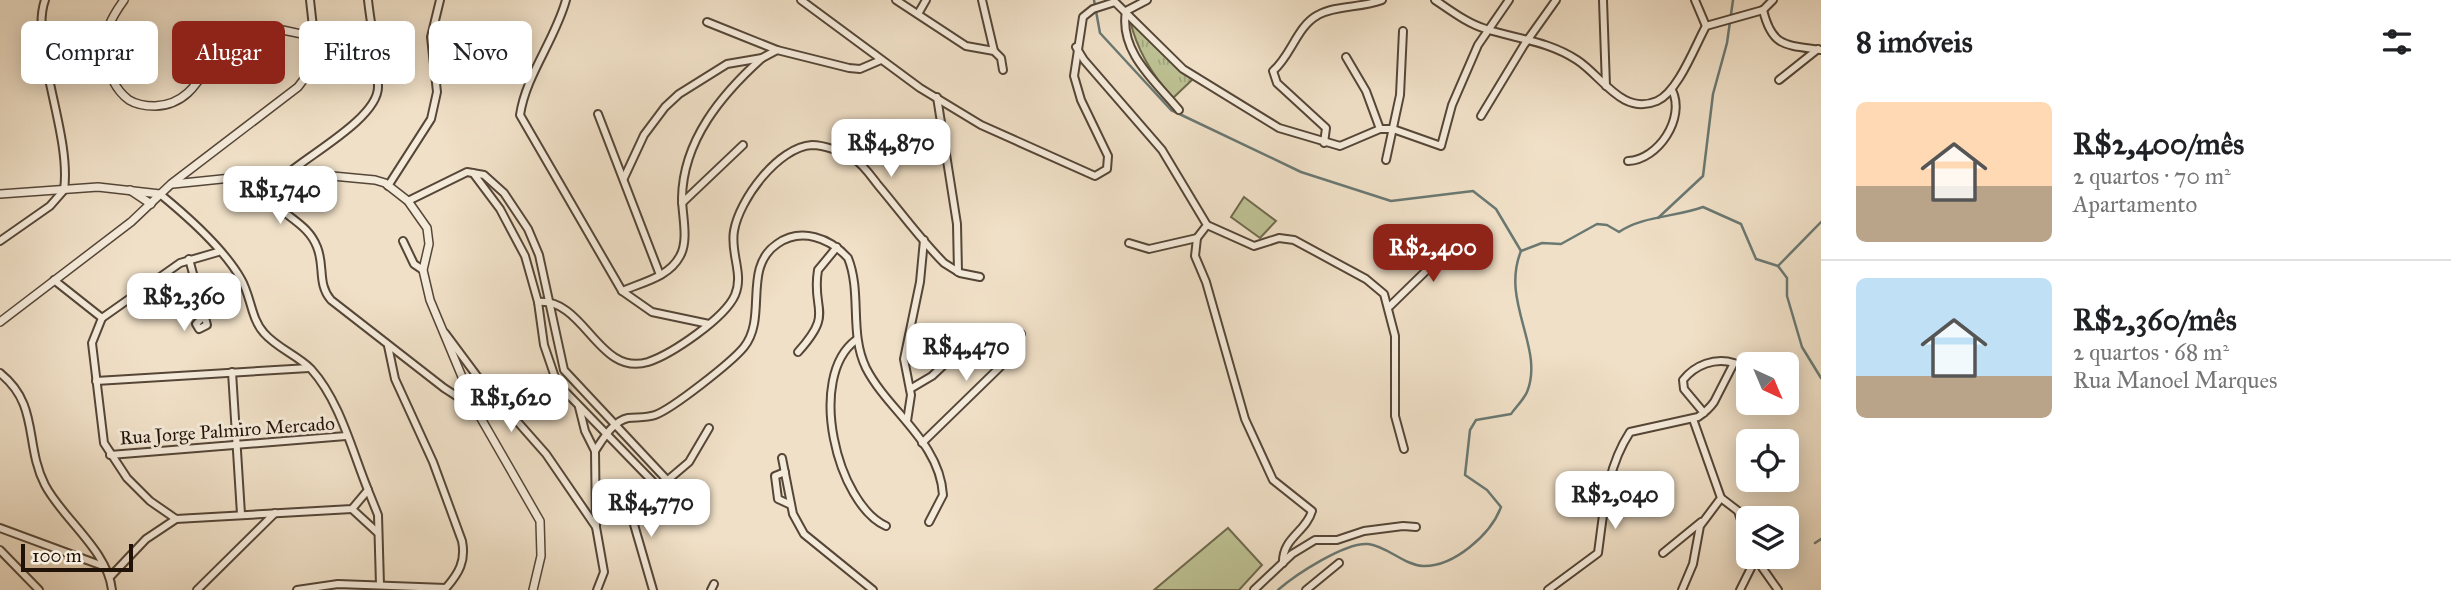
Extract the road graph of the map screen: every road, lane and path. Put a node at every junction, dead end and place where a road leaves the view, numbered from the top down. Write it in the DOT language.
graph roads {
  1 [pos="45,0"];
  2 [pos="124,0"];
  3 [pos="310,0"];
  4 [pos="368,0"];
  5 [pos="440,0"];
  6 [pos="566,0"];
  7 [pos="801,0"];
  8 [pos="896,0"];
  9 [pos="926,0"];
  10 [pos="982,0"];
  11 [pos="1147,0"];
  12 [pos="1382,0"];
  13 [pos="1435,0"];
  14 [pos="1509,0"];
  15 [pos="1603,0"];
  16 [pos="1695,0"];
  17 [pos="1773,0"];
  18 [pos="1553,1"];
  19 [pos="1763,10"];
  20 [pos="1126,11"];
  21 [pos="918,14"];
  22 [pos="312,21"];
  23 [pos="708,22"];
  24 [pos="1706,26"];
  25 [pos="1486,29"];
  26 [pos="1403,32"];
  27 [pos="299,34"];
  28 [pos="1529,38"];
  29 [pos="1076,47"];
  30 [pos="1819,50"];
  31 [pos="777,51"];
  32 [pos="994,51"];
  33 [pos="1346,57"];
  34 [pos="762,58"];
  35 [pos="881,61"];
  36 [pos="1003,69"];
  37 [pos="1779,80"];
  38 [pos="300,84"];
  39 [pos="1606,86"];
  40 [pos="1672,90"];
  41 [pos="937,97"];
  42 [pos="1179,110"];
  43 [pos="598,114"];
  44 [pos="1481,116"];
  45 [pos="1380,129"];
  46 [pos="1393,129"];
  47 [pos="1324,143"];
  48 [pos="743,145"];
  49 [pos="1386,160"];
  50 [pos="1628,161"];
  51 [pos="290,172"];
  52 [pos="270,173"];
  53 [pos="473,173"];
  54 [pos="624,178"];
  55 [pos="171,184"];
  56 [pos="388,186"];
  57 [pos="64,190"];
  58 [pos="129,190"];
  59 [pos="0,194"];
  60 [pos="160,194"];
  61 [pos="408,201"];
  62 [pos="682,203"];
  63 [pos="151,204"];
  64 [pos="1207,225"];
  65 [pos="1197,238"];
  66 [pos="924,239"];
  67 [pos="403,241"];
  68 [pos="1439,241"];
  69 [pos="0,242"];
  70 [pos="1129,243"];
  71 [pos="840,249"];
  72 [pos="218,252"];
  73 [pos="189,259"];
  74 [pos="423,270"];
  75 [pos="958,272"];
  76 [pos="660,275"];
  77 [pos="980,277"];
  78 [pos="54,280"];
  79 [pos="622,291"];
  80 [pos="549,301"];
  81 [pos="538,302"];
  82 [pos="1390,306"];
  83 [pos="204,316"];
  84 [pos="102,318"];
  85 [pos="0,322"];
  86 [pos="709,324"];
  87 [pos="442,329"];
  88 [pos="1021,334"];
  89 [pos="856,340"];
  90 [pos="388,346"];
  91 [pos="798,352"];
  92 [pos="949,360"];
  93 [pos="309,368"];
  94 [pos="232,372"];
  95 [pos="0,373"];
  96 [pos="96,381"];
  97 [pos="910,389"];
  98 [pos="578,405"];
  99 [pos="475,408"];
  100 [pos="1704,414"];
  101 [pos="1693,419"];
  102 [pos="907,421"];
  103 [pos="615,426"];
  104 [pos="709,428"];
  105 [pos="608,433"];
  106 [pos="346,436"];
  107 [pos="922,443"];
  108 [pos="237,445"];
  109 [pos="1405,449"];
  110 [pos="595,451"];
  111 [pos="110,454"];
  112 [pos="782,458"];
  113 [pos="785,472"];
  114 [pos="667,480"];
  115 [pos="658,487"];
  116 [pos="368,490"];
  117 [pos="1720,500"];
  118 [pos="791,505"];
  119 [pos="352,509"];
  120 [pos="1736,510"];
  121 [pos="275,513"];
  122 [pos="241,514"];
  123 [pos="176,519"];
  124 [pos="1702,521"];
  125 [pos="929,522"];
  126 [pos="886,526"];
  127 [pos="596,527"];
  128 [pos="1416,527"];
  129 [pos="0,528"];
  130 [pos="377,532"];
  131 [pos="1686,533"];
  132 [pos="1698,544"];
  133 [pos="0,550"];
  134 [pos="1663,553"];
  135 [pos="1339,562"];
  136 [pos="1283,563"];
  137 [pos="103,566"];
  138 [pos="1749,569"];
  139 [pos="1763,569"];
  140 [pos="111,584"];
  141 [pos="380,585"];
  142 [pos="445,589"];
  143 [pos="39,590"];
  144 [pos="119,590"];
  145 [pos="197,590"];
  146 [pos="297,590"];
  147 [pos="533,590"];
  148 [pos="597,590"];
  149 [pos="653,590"];
  150 [pos="873,590"];
  151 [pos="1254,590"];
  152 [pos="1306,590"];
  153 [pos="1548,590"];
  154 [pos="1682,590"];
  155 [pos="1740,590"];
  156 [pos="1779,590"];
  1 -- 57 [label="street"];
  2 -- 27 [label="street"];
  3 -- 22 [label="street"];
  4 -- 51 [label="street"];
  5 -- 56 [label="street"];
  6 -- 79 [label="street"];
  7 -- 35 [label="street"];
  8 -- 21 [label="street"];
  9 -- 21 [label="street"];
  10 -- 32 [label="street"];
  11 -- 20 [label="street"];
  12 -- 47 [label="street"];
  13 -- 25 [label="street"];
  14 -- 25 [label="street"];
  15 -- 39 [label="street"];
  16 -- 24 [label="street"];
  17 -- 19 [label="street"];
  18 -- 28 [label="street"];
  19 -- 24 [label="street"];
  19 -- 30 [label="street"];
  20 -- 29 [label="street"];
  20 -- 42 [label="street"];
  20 -- 47 [label="street"];
  21 -- 32 [label="street"];
  23 -- 31 [label="street"];
  24 -- 40 [label="street"];
  25 -- 28 [label="street"];
  25 -- 46 [label="street"];
  26 -- 46 [label="street"];
  28 -- 39 [label="street"];
  28 -- 44 [label="street"];
  29 -- 41 [label="street"];
  29 -- 64 [label="street"];
  30 -- 37 [label="street"];
  31 -- 34 [label="street"];
  31 -- 35 [label="street"];
  32 -- 36 [label="street"];
  33 -- 45 [label="street"];
  34 -- 54 [label="street"];
  34 -- 62 [label="street"];
  35 -- 41 [label="street"];
  38 -- 55 [label="street"];
  39 -- 40 [label="street"];
  40 -- 50 [label="street"];
  41 -- 75 [label="street"];
  43 -- 54 [label="street"];
  45 -- 46 [label="street"];
  45 -- 47 [label="street"];
  46 -- 49 [label="street"];
  48 -- 62 [label="street"];
  51 -- 52 [label="street"];
  51 -- 56 [label="street"];
  52 -- 55 [label="street"];
  52 -- 90 [label="street"];
  53 -- 61 [label="street"];
  53 -- 80 [label="street"];
  53 -- 81 [label="street"];
  54 -- 76 [label="street"];
  55 -- 60 [label="street"];
  56 -- 61 [label="street"];
  57 -- 58 [label="street"];
  57 -- 59 [label="street"];
  57 -- 69 [label="street"];
  58 -- 60 [label="street"];
  58 -- 63 [label="street"];
  60 -- 63 [label="street"];
  60 -- 72 [label="street"];
  61 -- 74 [label="street"];
  62 -- 76 [label="street"];
  63 -- 78 [label="street"];
  64 -- 65 [label="street"];
  64 -- 82 [label="street"];
  65 -- 70 [label="street"];
  65 -- 136 [label="street"];
  66 -- 75 [label="street"];
  66 -- 86 [label="street"];
  66 -- 97 [label="street"];
  67 -- 74 [label="street"];
  68 -- 82 [label="street"];
  71 -- 89 [label="street"];
  71 -- 91 [label="street"];
  71 -- 103 [label="street"];
  72 -- 73 [label="street"];
  72 -- 93 [label="street"];
  73 -- 83 [label="street"];
  73 -- 84 [label="street"];
  74 -- 87 [label="street"];
  75 -- 77 [label="street"];
  76 -- 79 [label="street"];
  78 -- 84 [label="street"];
  78 -- 85 [label="street"];
  79 -- 86 [label="street"];
  80 -- 81 [label="street"];
  80 -- 86 [label="street"];
  80 -- 103 [label="street"];
  81 -- 98 [label="street"];
  82 -- 109 [label="street"];
  84 -- 96 [label="street"];
  87 -- 99 [label="street"];
  87 -- 127 [label="street"];
  88 -- 107 [label="street"];
  89 -- 102 [label="street"];
  89 -- 126 [label="street"];
  90 -- 99 [label="street"];
  90 -- 142 [label="street"];
  92 -- 97 [label="street"];
  93 -- 94 [label="street"];
  93 -- 106 [label="street"];
  94 -- 96 [label="street"];
  94 -- 108 [label="street"];
  95 -- 137 [label="street"];
  96 -- 111 [label="street"];
  97 -- 102 [label="street"];
  98 -- 105 [label="street"];
  98 -- 110 [label="street"];
  99 -- 147 [label="street"];
  100 -- 100 [label="street"];
  100 -- 101 [label="street"];
  101 -- 117 [label="street"];
  101 -- 153 [label="street"];
  102 -- 107 [label="street"];
  103 -- 105 [label="street"];
  103 -- 114 [label="street"];
  104 -- 114 [label="street"];
  105 -- 110 [label="street"];
  105 -- 115 [label="street"];
  106 -- 108 [label="street, Rua Jorge Palmiro Mercado"];
  106 -- 116 [label="street"];
  107 -- 125 [label="street"];
  108 -- 111 [label="street, Rua Jorge Palmiro Mercado"];
  108 -- 122 [label="street"];
  110 -- 127 [label="street"];
  111 -- 123 [label="street"];
  112 -- 113 [label="street"];
  113 -- 118 [label="street"];
  113 -- 118 [label="street"];
  114 -- 115 [label="street"];
  115 -- 149 [label="street"];
  116 -- 119 [label="street"];
  116 -- 130 [label="street"];
  117 -- 120 [label="street"];
  117 -- 124 [label="street"];
  118 -- 150 [label="street"];
  119 -- 121 [label="street"];
  119 -- 130 [label="street"];
  121 -- 122 [label="street"];
  121 -- 145 [label="street"];
  122 -- 123 [label="street"];
  123 -- 140 [label="street"];
  124 -- 131 [label="street"];
  124 -- 132 [label="street"];
  127 -- 148 [label="street"];
  128 -- 136 [label="street"];
  129 -- 137 [label="street"];
  130 -- 141 [label="street"];
  131 -- 132 [label="street"];
  131 -- 134 [label="street"];
  132 -- 154 [label="street"];
  133 -- 143 [label="street"];
  135 -- 152 [label="street"];
  136 -- 151 [label="street"];
  137 -- 140 [label="street"];
  138 -- 155 [label="street"];
  139 -- 156 [label="street"];
  140 -- 144 [label="street"];
  141 -- 142 [label="street"];
  141 -- 146 [label="street"];
}
